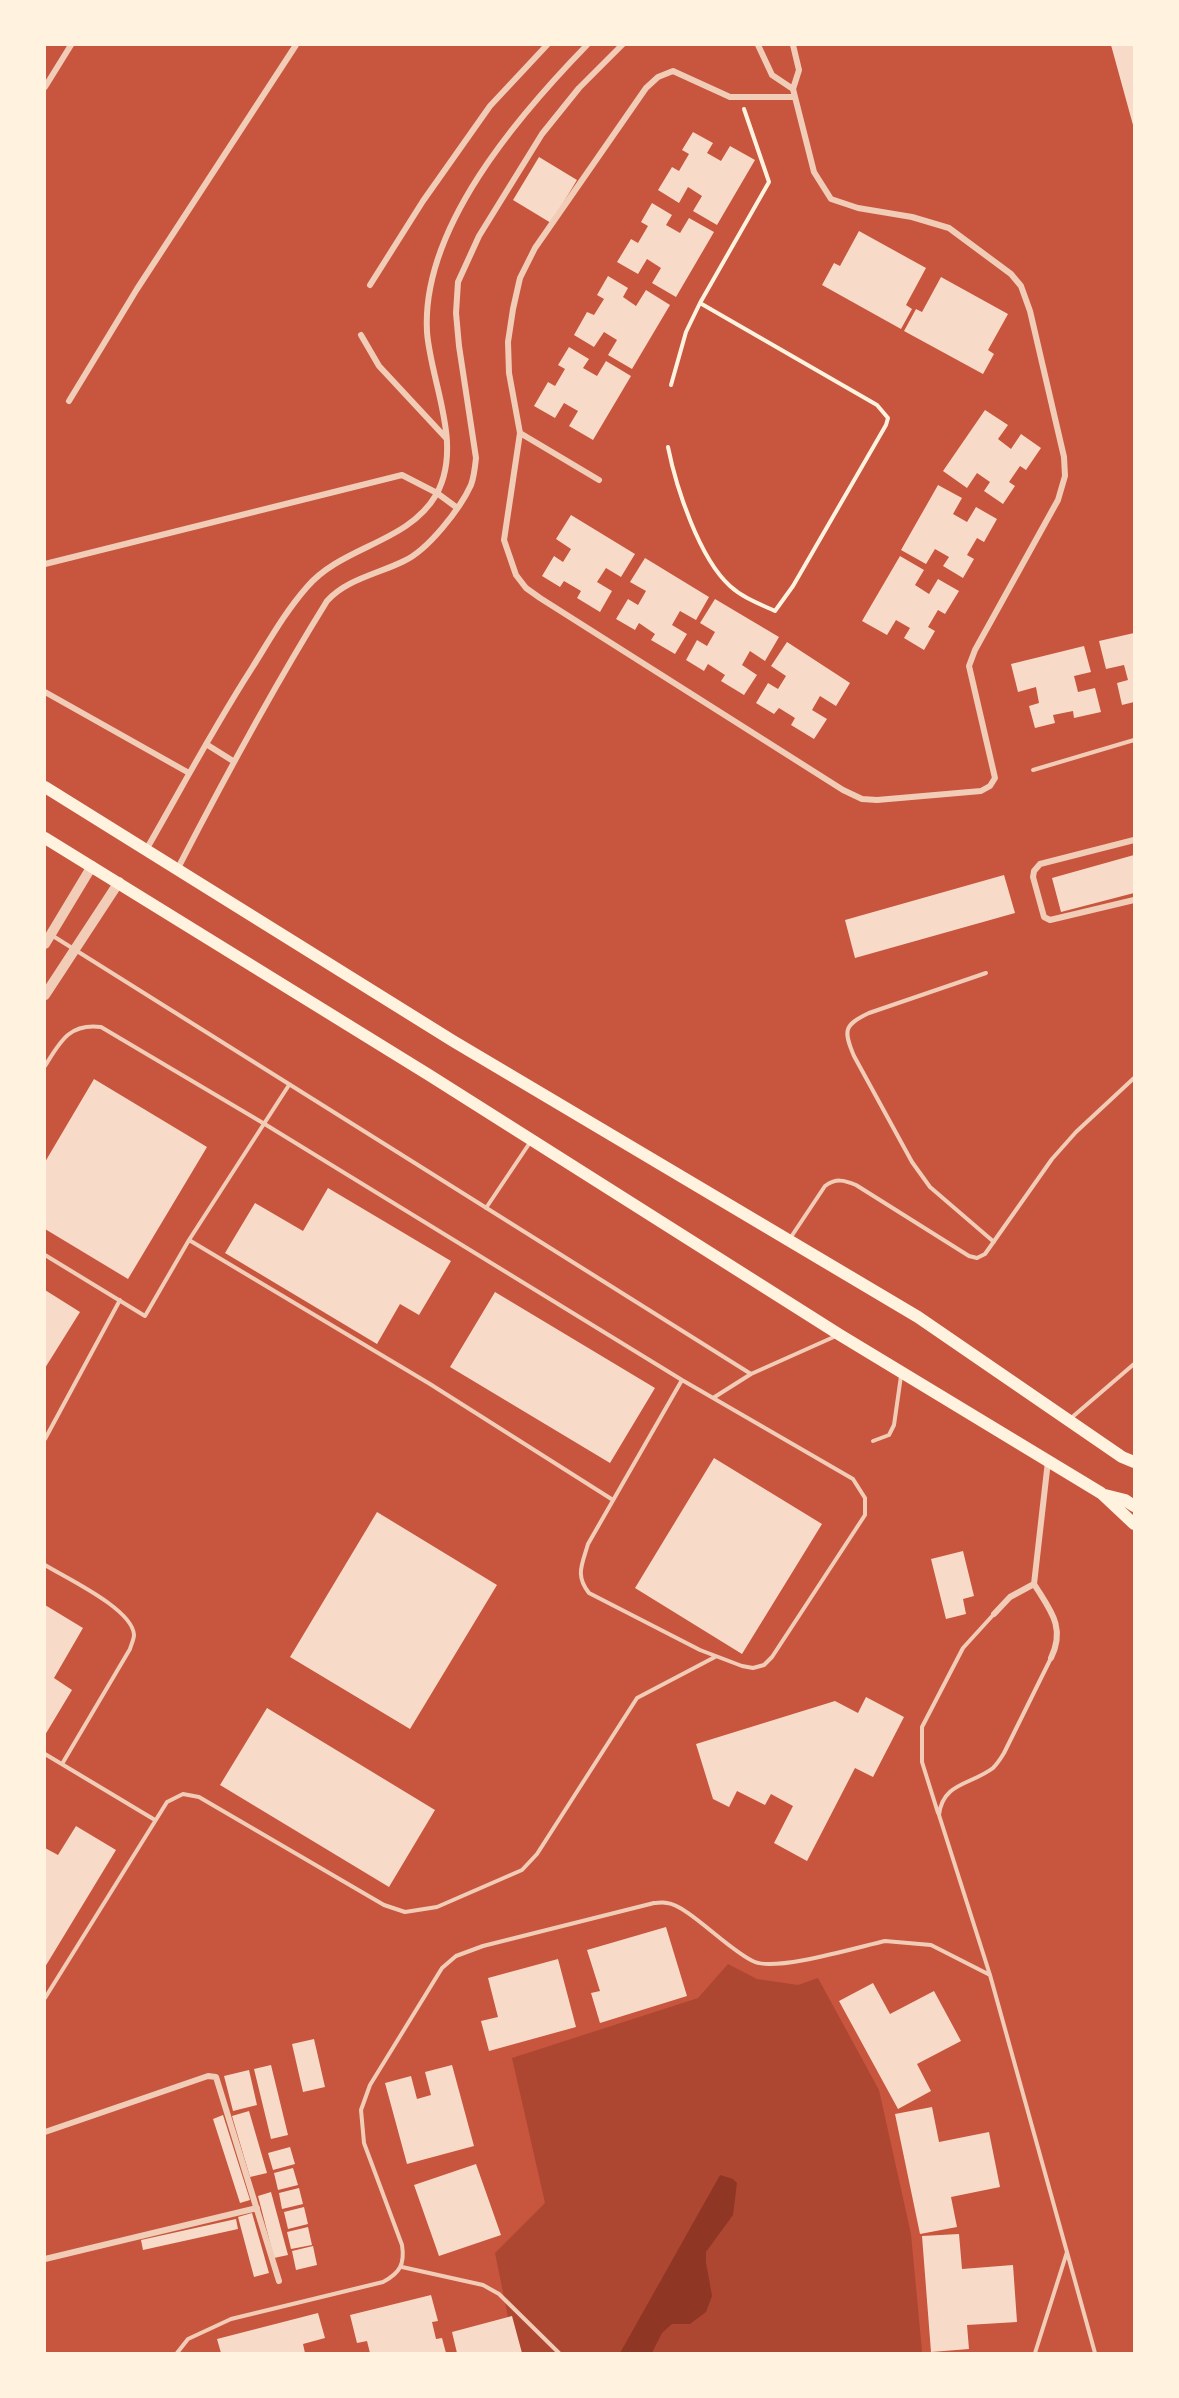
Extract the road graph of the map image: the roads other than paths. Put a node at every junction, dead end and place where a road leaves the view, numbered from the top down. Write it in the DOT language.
graph roads {
  1 [pos="71,45"];
  2 [pos="296,45"];
  3 [pos="547,45"];
  4 [pos="587,45"];
  5 [pos="622,45"];
  6 [pos="758,45"];
  7 [pos="793,45"];
  8 [pos="45,87"];
  9 [pos="793,88"];
  10 [pos="795,97"];
  11 [pos="370,285"];
  12 [pos="362,335"];
  13 [pos="69,401"];
  14 [pos="520,433"];
  15 [pos="446,438"];
  16 [pos="599,480"];
  17 [pos="437,493"];
  18 [pos="456,507"];
  19 [pos="45,564"];
  20 [pos="45,692"];
  21 [pos="1134,740"];
  22 [pos="206,744"];
  23 [pos="233,761"];
  24 [pos="1033,770"];
  25 [pos="189,773"];
  26 [pos="45,787"];
  27 [pos="45,838"];
  28 [pos="1134,840"];
  29 [pos="146,850"];
  30 [pos="92,866"];
  31 [pos="178,868"];
  32 [pos="119,882"];
  33 [pos="1134,900"];
  34 [pos="48,939"];
  35 [pos="74,950"];
  36 [pos="986,974"];
  37 [pos="45,995"];
  38 [pos="45,1066"];
  39 [pos="1134,1078"];
  40 [pos="289,1085"];
  41 [pos="263,1123"];
  42 [pos="532,1140"];
  43 [pos="486,1208"];
  44 [pos="189,1240"];
  45 [pos="789,1240"];
  46 [pos="994,1242"];
  47 [pos="45,1254"];
  48 [pos="120,1300"];
  49 [pos="840,1335"];
  50 [pos="1134,1364"];
  51 [pos="901,1371"];
  52 [pos="751,1374"];
  53 [pos="682,1380"];
  54 [pos="713,1398"];
  55 [pos="1069,1419"];
  56 [pos="45,1439"];
  57 [pos="873,1441"];
  58 [pos="1048,1460"];
  59 [pos="1130,1461"];
  60 [pos="1101,1493"];
  61 [pos="613,1500"];
  62 [pos="1134,1506"];
  63 [pos="1134,1524"];
  64 [pos="45,1565"];
  65 [pos="1034,1584"];
  66 [pos="994,1614"];
  67 [pos="716,1656"];
  68 [pos="1052,1658"];
  69 [pos="45,1754"];
  70 [pos="62,1764"];
  71 [pos="939,1815"];
  72 [pos="155,1820"];
  73 [pos="990,1975"];
  74 [pos="45,1998"];
  75 [pos="45,2132"];
  76 [pos="257,2208"];
  77 [pos="1067,2252"];
  78 [pos="45,2259"];
  79 [pos="402,2267"];
  80 [pos="279,2281"];
  81 [pos="177,2353"];
  82 [pos="559,2353"];
  83 [pos="1035,2353"];
  84 [pos="1095,2353"];
  1 -- 8 [label="street"];
  2 -- 13 [label="street"];
  3 -- 11 [label="street"];
  4 -- 15 [label="street"];
  5 -- 18 [label="street"];
  6 -- 9 [label="street"];
  7 -- 9 [label="street"];
  9 -- 10 [label="street"];
  10 -- 14 [label="street"];
  10 -- 14 [label="street"];
  12 -- 15 [label="street"];
  14 -- 16 [label="street"];
  15 -- 17 [label="street"];
  17 -- 18 [label="street"];
  17 -- 19 [label="street"];
  17 -- 22 [label="street"];
  18 -- 23 [label="street"];
  20 -- 25 [label="street"];
  21 -- 24 [label="lane"];
  22 -- 23 [label="street"];
  22 -- 25 [label="street"];
  23 -- 31 [label="street"];
  25 -- 29 [label="street"];
  26 -- 29 [label="main road"];
  27 -- 30 [label="main road"];
  28 -- 33 [label="street"];
  29 -- 31 [label="main road"];
  30 -- 32 [label="main road"];
  30 -- 34 [label="street"];
  31 -- 45 [label="main road"];
  32 -- 35 [label="street"];
  32 -- 42 [label="main road"];
  34 -- 35 [label="lane"];
  35 -- 37 [label="street"];
  35 -- 40 [label="lane"];
  36 -- 46 [label="lane"];
  38 -- 41 [label="lane"];
  39 -- 46 [label="lane"];
  40 -- 41 [label="lane"];
  40 -- 43 [label="lane"];
  41 -- 44 [label="lane"];
  41 -- 53 [label="lane"];
  42 -- 43 [label="lane"];
  42 -- 49 [label="main road"];
  43 -- 52 [label="lane"];
  44 -- 48 [label="lane"];
  44 -- 61 [label="lane"];
  45 -- 46 [label="lane"];
  45 -- 55 [label="main road"];
  47 -- 48 [label="lane"];
  48 -- 56 [label="lane"];
  49 -- 51 [label="main road"];
  49 -- 52 [label="lane"];
  50 -- 55 [label="lane"];
  51 -- 57 [label="lane"];
  51 -- 58 [label="main road"];
  52 -- 54 [label="lane"];
  53 -- 54 [label="lane"];
  53 -- 61 [label="lane"];
  54 -- 67 [label="lane"];
  55 -- 59 [label="main road"];
  58 -- 60 [label="main road"];
  58 -- 65 [label="street"];
  60 -- 62 [label="main road"];
  60 -- 63 [label="main road"];
  61 -- 67 [label="lane"];
  64 -- 70 [label="lane"];
  65 -- 66 [label="street"];
  65 -- 68 [label="street"];
  66 -- 71 [label="lane"];
  67 -- 72 [label="lane"];
  68 -- 71 [label="lane"];
  69 -- 70 [label="lane"];
  70 -- 72 [label="lane"];
  71 -- 73 [label="lane"];
  72 -- 74 [label="lane"];
  73 -- 77 [label="lane"];
  73 -- 79 [label="lane"];
  75 -- 76 [label="street"];
  76 -- 78 [label="street"];
  76 -- 80 [label="street"];
  77 -- 83 [label="lane"];
  77 -- 84 [label="lane"];
  79 -- 81 [label="lane"];
  79 -- 82 [label="lane"];
}
